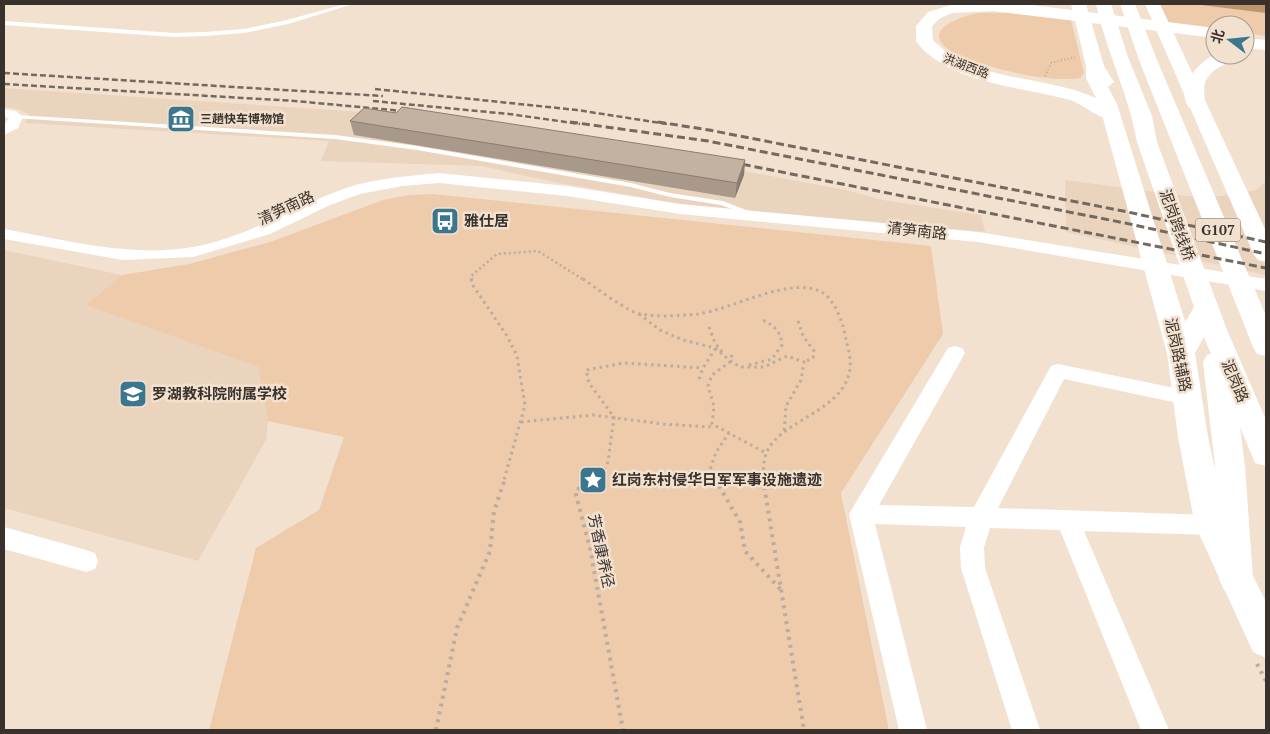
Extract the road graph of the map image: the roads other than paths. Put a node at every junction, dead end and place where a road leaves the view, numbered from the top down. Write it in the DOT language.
graph roads {
  1 [pos="350,4"];
  2 [pos="1020,4"];
  3 [pos="1078,4"];
  4 [pos="1103,4"];
  5 [pos="1127,4"];
  6 [pos="1152,4"];
  7 [pos="943,8"];
  8 [pos="1040,11"];
  9 [pos="4,23"];
  10 [pos="1205,32"];
  11 [pos="1205,38"];
  12 [pos="1090,63"];
  13 [pos="1209,65"];
  14 [pos="1196,104"];
  15 [pos="10,115"];
  16 [pos="1111,115"];
  17 [pos="4,131"];
  18 [pos="1147,142"];
  19 [pos="567,191"];
  20 [pos="758,216"];
  21 [pos="4,222"];
  22 [pos="4,234"];
  23 [pos="1266,254"];
  24 [pos="1266,285"];
  25 [pos="1210,319"];
  26 [pos="1266,346"];
  27 [pos="955,353"];
  28 [pos="1181,353"];
  29 [pos="1187,397"];
  30 [pos="1266,454"];
  31 [pos="861,514"];
  32 [pos="981,517"];
  33 [pos="1068,521"];
  34 [pos="1211,525"];
  35 [pos="4,538"];
  36 [pos="86,561"];
  37 [pos="1236,579"];
  38 [pos="1266,640"];
  39 [pos="913,730"];
  40 [pos="1026,730"];
  41 [pos="1155,730"];
  1 -- 9 [label="lane"];
  2 -- 8 [label="lane"];
  3 -- 12 [label="main road, 泥岗路辅路"];
  4 -- 18 [label="main road, G107"];
  5 -- 26 [label="main road, G107"];
  6 -- 14 [label="main road"];
  7 -- 8 [label="main road, 洪湖西路"];
  7 -- 16 [label="main road, 洪湖西路"];
  8 -- 10 [label="main road, 洪湖西路"];
  11 -- 12 [label="main road, 洪湖西路"];
  12 -- 16 [label="main road, 泥岗路辅路"];
  12 -- 18 [label="main road, 泥岗路辅路"];
  13 -- 14 [label="main road"];
  14 -- 23 [label="main road"];
  15 -- 17 [label="street"];
  15 -- 20 [label="lane"];
  16 -- 28 [label="main road, 泥岗路辅路"];
  18 -- 25 [label="main road, 泥岗跨线桥 / G107"];
  19 -- 20 [label="street, 清笋南路"];
  19 -- 21 [label="street, 清笋南路"];
  19 -- 22 [label="street, 清笋南路"];
  20 -- 24 [label="street, 清笋南路"];
  25 -- 28 [label="main road"];
  25 -- 30 [label="main road, 泥岗路 / G107"];
  25 -- 37 [label="main road"];
  27 -- 31 [label="street"];
  28 -- 29 [label="main road, 泥岗路辅路"];
  29 -- 32 [label="street"];
  29 -- 34 [label="main road, 泥岗路辅路"];
  31 -- 32 [label="street"];
  31 -- 39 [label="street"];
  32 -- 33 [label="street"];
  32 -- 40 [label="street"];
  33 -- 34 [label="street"];
  33 -- 41 [label="street"];
  34 -- 37 [label="main road, 泥岗路辅路"];
  35 -- 36 [label="street"];
  37 -- 38 [label="main road, 泥岗路辅路"];
}
